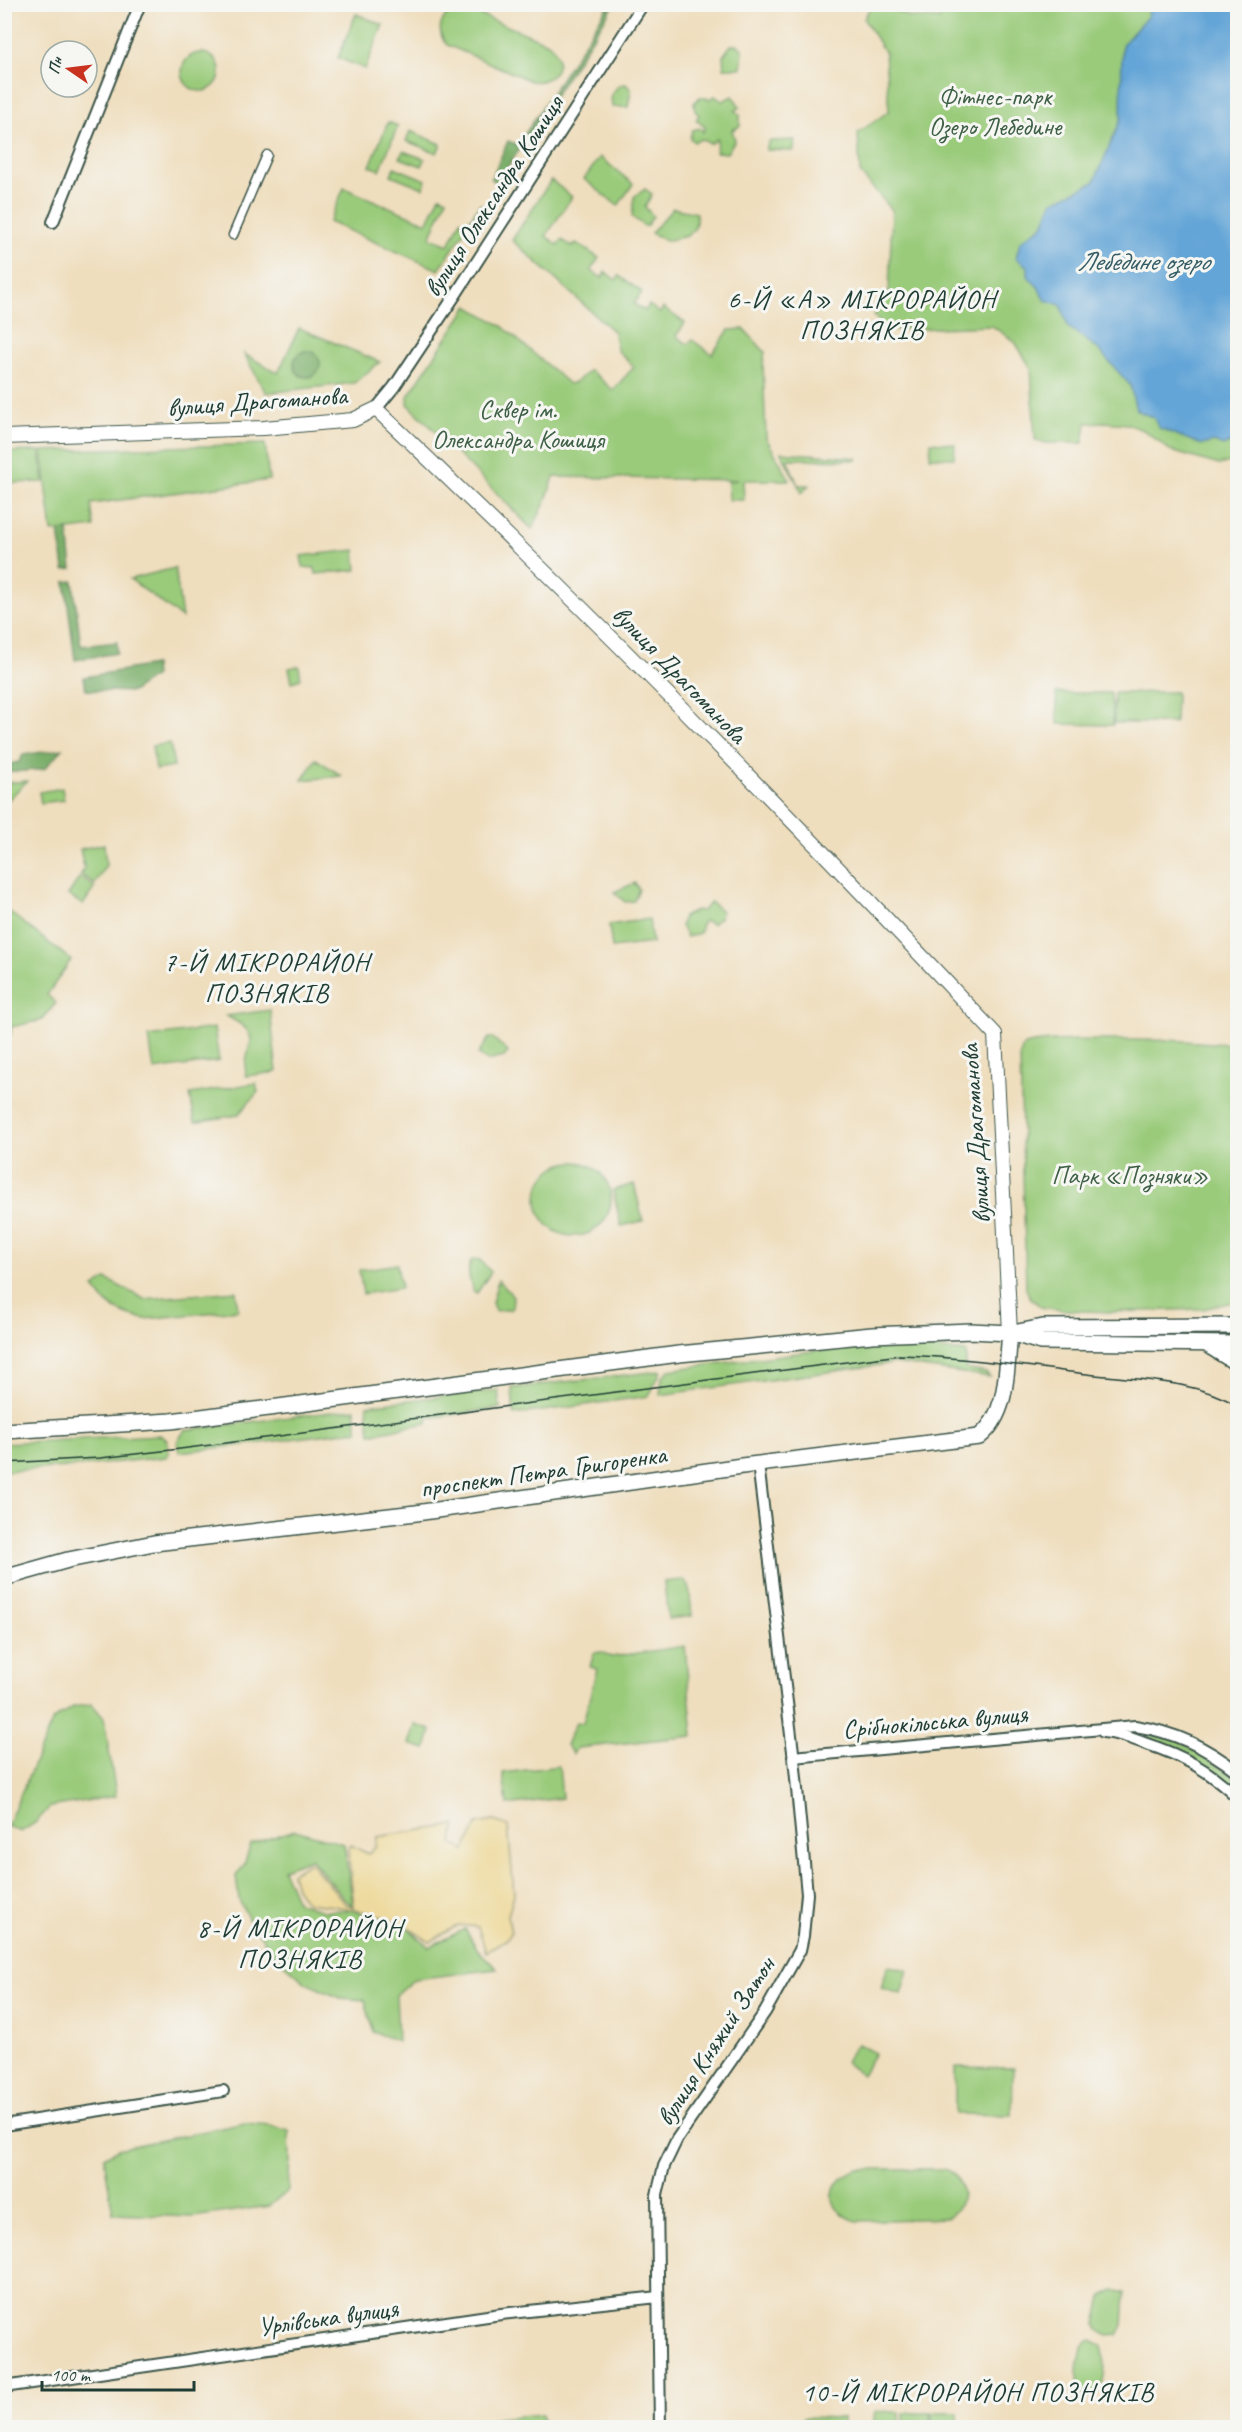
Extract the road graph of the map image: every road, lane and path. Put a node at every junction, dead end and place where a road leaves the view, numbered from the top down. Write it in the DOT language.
graph roads {
  1 [pos="140,4"];
  2 [pos="644,4"];
  3 [pos="267,155"];
  4 [pos="53,222"];
  5 [pos="233,235"];
  6 [pos="376,409"];
  7 [pos="4,437"];
  8 [pos="1238,1321"];
  9 [pos="1216,1326"];
  10 [pos="1238,1326"];
  11 [pos="1010,1333"];
  12 [pos="1206,1344"];
  13 [pos="1238,1344"];
  14 [pos="1238,1364"];
  15 [pos="4,1431"];
  16 [pos="758,1464"];
  17 [pos="4,1578"];
  18 [pos="1082,1731"];
  19 [pos="793,1756"];
  20 [pos="1238,1772"];
  21 [pos="1238,1798"];
  22 [pos="223,2091"];
  23 [pos="4,2125"];
  24 [pos="658,2297"];
  25 [pos="4,2387"];
  26 [pos="660,2427"];
  1 -- 4 [label="street"];
  2 -- 6 [label="street, вулиця Олександра Кошиця"];
  3 -- 5 [label="street"];
  6 -- 7 [label="street, вулиця Драгоманова"];
  6 -- 11 [label="street, вулиця Драгоманова"];
  8 -- 9 [label="main road"];
  9 -- 10 [label="main road"];
  9 -- 11 [label="main road"];
  11 -- 12 [label="main road"];
  11 -- 15 [label="main road"];
  11 -- 16 [label="main road, проспект Петра Григоренка"];
  12 -- 13 [label="main road"];
  12 -- 14 [label="main road"];
  16 -- 17 [label="main road, проспект Петра Григоренка"];
  16 -- 19 [label="street, вулиця Княжий Затон"];
  18 -- 19 [label="street, Срібнокільська вулиця"];
  18 -- 20 [label="street, Срібнокільська вулиця"];
  18 -- 21 [label="street, Срібнокільська вулиця"];
  19 -- 24 [label="street, вулиця Княжий Затон"];
  22 -- 23 [label="street"];
  24 -- 25 [label="street, Урлівська вулиця"];
  24 -- 26 [label="street, вулиця Княжий Затон"];
}
